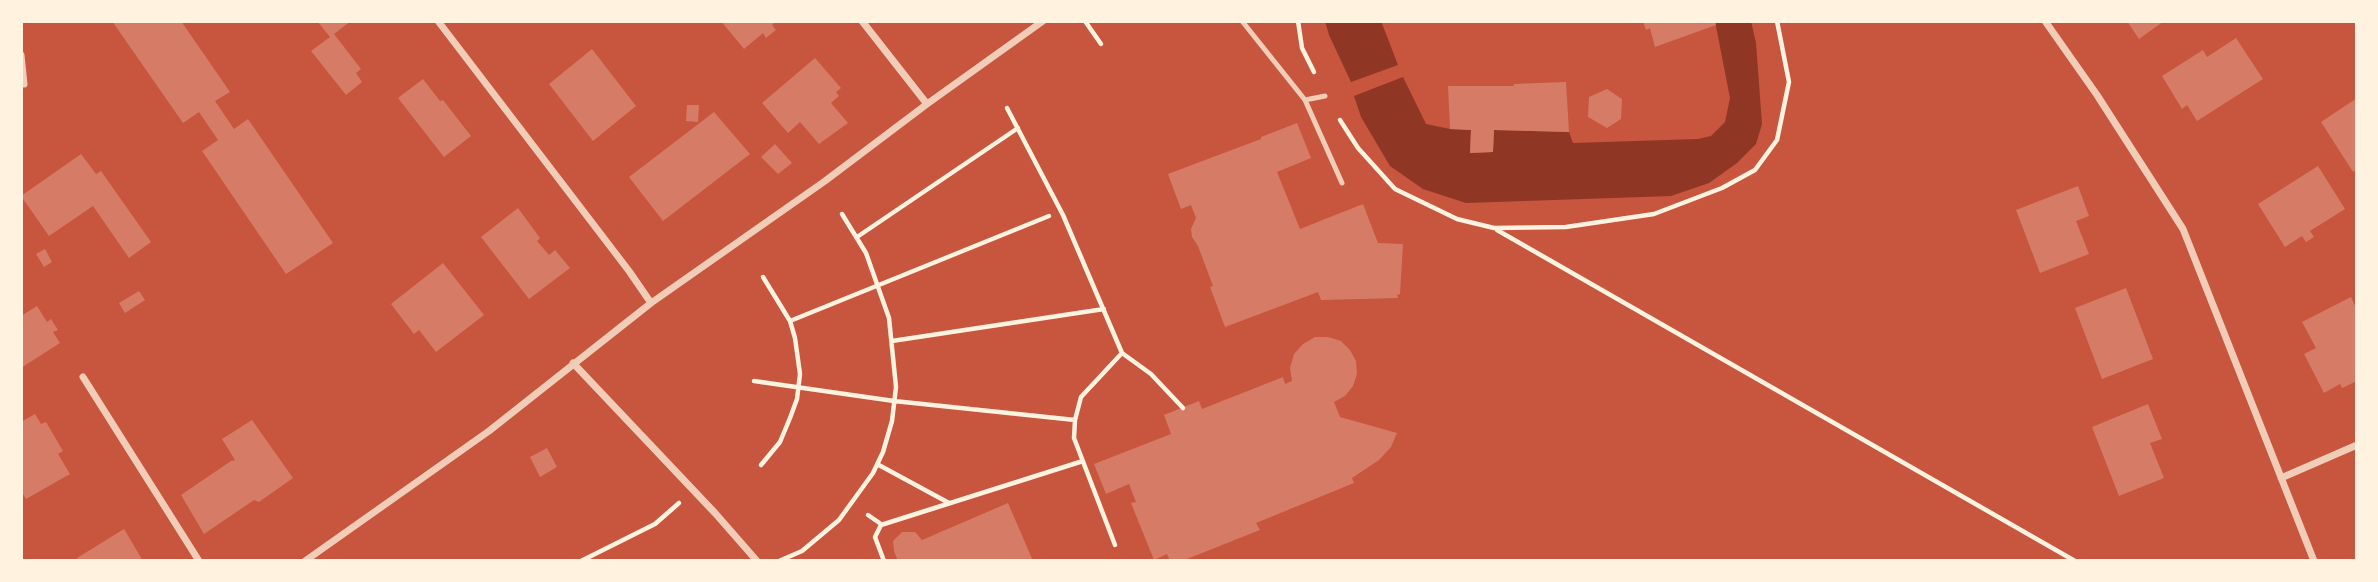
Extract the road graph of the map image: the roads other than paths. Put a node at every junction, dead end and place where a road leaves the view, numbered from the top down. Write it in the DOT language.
graph roads {
  1 [pos="438,21"];
  2 [pos="862,21"];
  3 [pos="1043,21"];
  4 [pos="1242,21"];
  5 [pos="2045,21"];
  6 [pos="21,55"];
  7 [pos="24,84"];
  8 [pos="1325,96"];
  9 [pos="1305,100"];
  10 [pos="927,104"];
  11 [pos="1342,183"];
  12 [pos="652,303"];
  13 [pos="573,363"];
  14 [pos="83,377"];
  15 [pos="2357,445"];
  16 [pos="2281,478"];
  17 [pos="199,561"];
  18 [pos="305,561"];
  19 [pos="757,561"];
  20 [pos="2314,561"];
  1 -- 12 [label="street"];
  2 -- 10 [label="street"];
  3 -- 10 [label="street"];
  4 -- 9 [label="lane"];
  5 -- 16 [label="street"];
  6 -- 7 [label="street"];
  8 -- 9 [label="lane"];
  9 -- 11 [label="lane"];
  10 -- 12 [label="street"];
  12 -- 13 [label="street"];
  13 -- 18 [label="street"];
  13 -- 19 [label="street"];
  14 -- 17 [label="street"];
  15 -- 16 [label="street"];
  16 -- 20 [label="street"];
}
